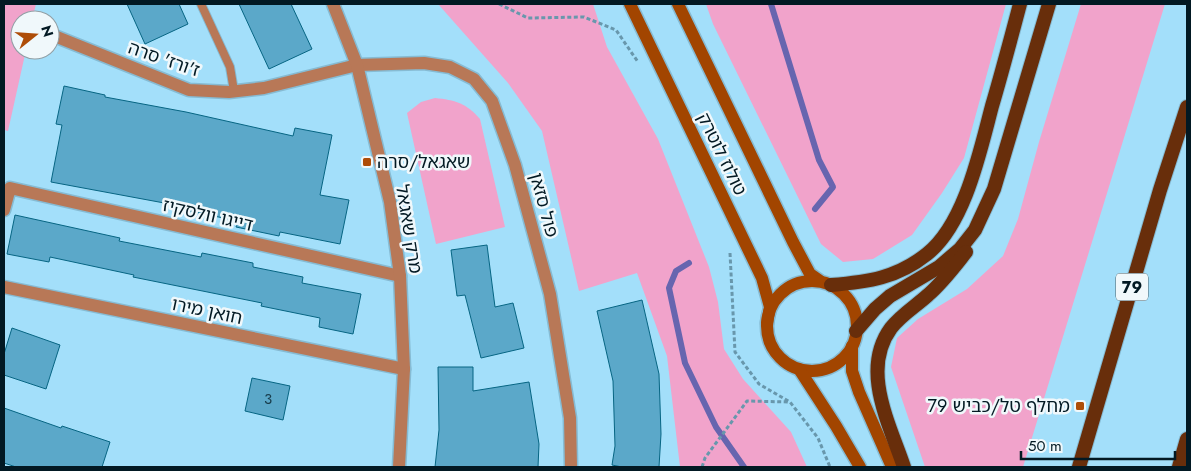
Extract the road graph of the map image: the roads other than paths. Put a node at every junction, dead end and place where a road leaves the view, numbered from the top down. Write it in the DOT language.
graph roads {
  1 [pos="201,4"];
  2 [pos="333,4"];
  3 [pos="630,4"];
  4 [pos="678,4"];
  5 [pos="1020,4"];
  6 [pos="1049,4"];
  7 [pos="60,38"];
  8 [pos="357,65"];
  9 [pos="234,91"];
  10 [pos="1187,107"];
  11 [pos="4,210"];
  12 [pos="986,210"];
  13 [pos="400,276"];
  14 [pos="826,283"];
  15 [pos="4,287"];
  16 [pos="767,323"];
  17 [pos="856,331"];
  18 [pos="852,346"];
  19 [pos="404,369"];
  20 [pos="799,369"];
  21 [pos="1187,439"];
  22 [pos="1187,455"];
  23 [pos="399,467"];
  24 [pos="571,467"];
  25 [pos="860,467"];
  26 [pos="892,467"];
  27 [pos="904,467"];
  28 [pos="1079,467"];
  29 [pos="1181,467"];
  1 -- 9 [label="lane"];
  2 -- 8 [label="street, מרק שאגאל"];
  3 -- 16 [label="main road, טולוז לוטרק"];
  4 -- 14 [label="main road, טולוז לוטרק"];
  5 -- 14 [label="highway"];
  6 -- 12 [label="highway"];
  7 -- 9 [label="street, ז'ורז' סרה"];
  8 -- 9 [label="street, ז'ורז' סרה"];
  8 -- 13 [label="street, מרק שאגאל"];
  8 -- 24 [label="street, פול סזאן"];
  10 -- 28 [label="highway, 79"];
  11 -- 13 [label="street, דייגו וולסקיז"];
  12 -- 17 [label="highway"];
  12 -- 27 [label="highway"];
  13 -- 19 [label="street, מרק שאגאל"];
  14 -- 16 [label="main road"];
  14 -- 17 [label="main road"];
  15 -- 19 [label="street, חואן מירו"];
  16 -- 20 [label="main road"];
  17 -- 18 [label="main road"];
  18 -- 20 [label="main road"];
  18 -- 26 [label="main road"];
  19 -- 23 [label="street, מרק שאגאל"];
  20 -- 25 [label="main road"];
  21 -- 29 [label="highway"];
  22 -- 29 [label="highway"];
}
